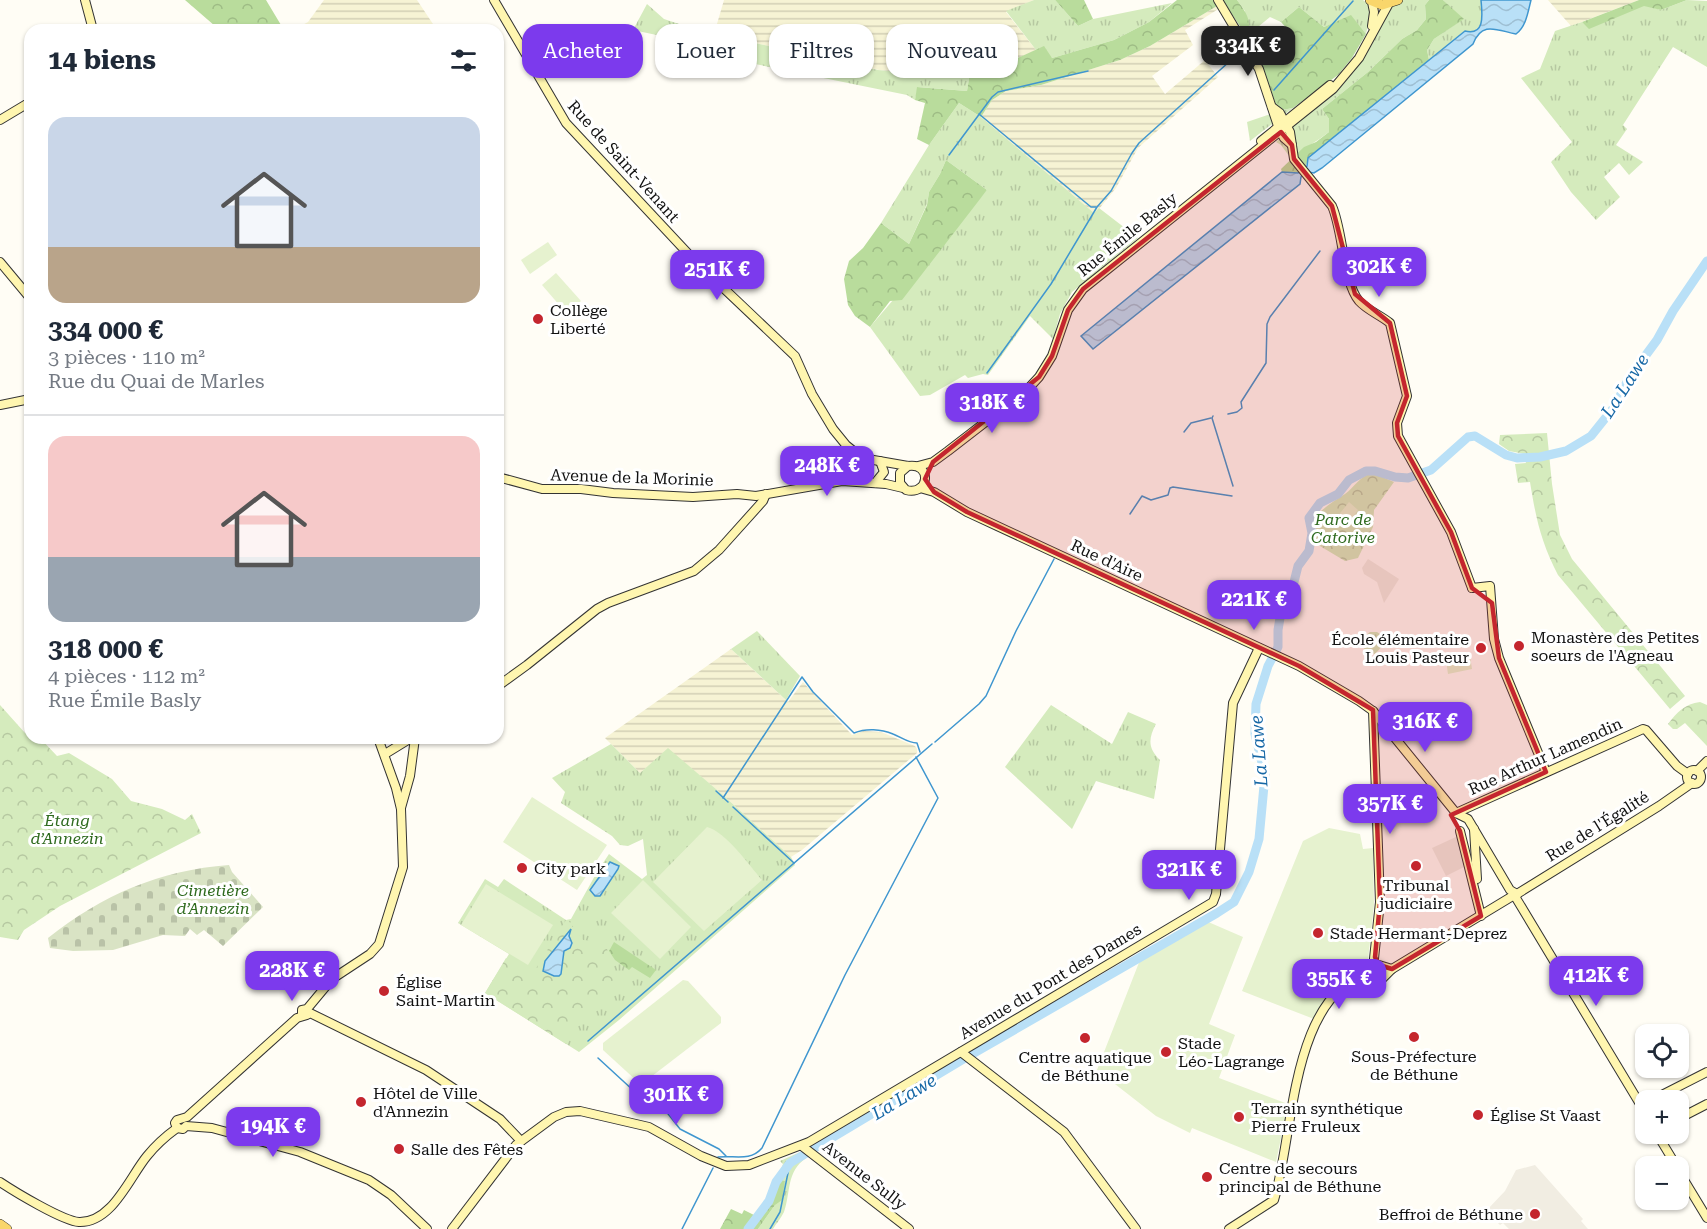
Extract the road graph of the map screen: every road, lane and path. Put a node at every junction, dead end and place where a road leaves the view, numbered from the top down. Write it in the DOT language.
graph roads {
  1 [pos="85,0"];
  2 [pos="494,0"];
  3 [pos="1218,0"];
  4 [pos="1398,0"];
  5 [pos="1371,1"];
  6 [pos="1388,5"];
  7 [pos="91,24"];
  8 [pos="1371,35"];
  9 [pos="1350,70"];
  10 [pos="24,106"];
  11 [pos="0,120"];
  12 [pos="1282,126"];
  13 [pos="1206,190"];
  14 [pos="0,262"];
  15 [pos="24,291"];
  16 [pos="24,400"];
  17 [pos="0,405"];
  18 [pos="884,461"];
  19 [pos="908,466"];
  20 [pos="923,473"];
  21 [pos="900,476"];
  22 [pos="504,479"];
  23 [pos="875,483"];
  24 [pos="886,484"];
  25 [pos="903,488"];
  26 [pos="920,488"];
  27 [pos="934,492"];
  28 [pos="761,495"];
  29 [pos="1472,588"];
  30 [pos="1492,603"];
  31 [pos="1259,648"];
  32 [pos="504,682"];
  33 [pos="1373,711"];
  34 [pos="380,744"];
  35 [pos="401,744"];
  36 [pos="413,744"];
  37 [pos="384,753"];
  38 [pos="1707,761"];
  39 [pos="1697,771"];
  40 [pos="1546,772"];
  41 [pos="1688,774"];
  42 [pos="1692,783"];
  43 [pos="401,808"];
  44 [pos="1456,813"];
  45 [pos="1474,828"];
  46 [pos="1460,831"];
  47 [pos="1475,844"];
  48 [pos="1492,859"];
  49 [pos="1514,895"];
  50 [pos="1479,904"];
  51 [pos="1481,916"];
  52 [pos="1380,967"];
  53 [pos="1353,979"];
  54 [pos="306,1012"];
  55 [pos="962,1052"];
  56 [pos="1707,1072"];
  57 [pos="1672,1090"];
  58 [pos="1635,1096"];
  59 [pos="1707,1104"];
  60 [pos="1689,1113"];
  61 [pos="182,1124"];
  62 [pos="521,1141"];
  63 [pos="803,1147"];
  64 [pos="0,1182"];
  65 [pos="1689,1188"];
  66 [pos="1707,1218"];
  67 [pos="0,1224"];
  68 [pos="426,1228"];
  69 [pos="7,1229"];
  70 [pos="452,1229"];
  71 [pos="909,1229"];
  72 [pos="1136,1229"];
  73 [pos="1229,1229"];
  1 -- 7 [label="street"];
  2 -- 18 [label="street, Rue de Saint-Venant"];
  3 -- 12 [label="street"];
  4 -- 6 [label="main road"];
  5 -- 6 [label="main road"];
  5 -- 8 [label="street"];
  6 -- 8 [label="street, Rue Émile Basly"];
  8 -- 9 [label="street, Rue Émile Basly"];
  9 -- 12 [label="street, Rue Émile Basly"];
  9 -- 12 [label="street, Rue Émile Basly"];
  10 -- 11 [label="street"];
  12 -- 13 [label="street, Rue Émile Basly"];
  12 -- 13 [label="street, Rue Émile Basly"];
  12 -- 29 [label="street"];
  13 -- 20 [label="street, Rue Émile Basly"];
  14 -- 15 [label="street"];
  16 -- 17 [label="street"];
  18 -- 19 [label="street, Rue de Saint-Venant"];
  18 -- 21 [label="street, Rue de Saint-Venant"];
  18 -- 23 [label="street"];
  19 -- 20 [label="street"];
  19 -- 21 [label="street"];
  20 -- 26 [label="street"];
  20 -- 27 [label="street, Rue d'Aire"];
  21 -- 24 [label="street"];
  21 -- 25 [label="street"];
  22 -- 28 [label="street, Avenue de la Morinie"];
  23 -- 24 [label="street"];
  23 -- 28 [label="street"];
  24 -- 25 [label="street"];
  25 -- 26 [label="street"];
  26 -- 27 [label="street, Rue d'Aire"];
  27 -- 31 [label="street, Rue d'Aire"];
  28 -- 32 [label="street"];
  29 -- 30 [label="street"];
  29 -- 30 [label="street"];
  30 -- 40 [label="street"];
  31 -- 33 [label="street, Rue d'Aire"];
  31 -- 55 [label="street, Avenue du Pont des Dames"];
  33 -- 44 [label="street, Rue d'Aire"];
  33 -- 52 [label="street"];
  34 -- 37 [label="street"];
  35 -- 37 [label="street"];
  36 -- 43 [label="street"];
  37 -- 43 [label="street"];
  38 -- 39 [label="street"];
  39 -- 41 [label="street"];
  39 -- 42 [label="street"];
  40 -- 41 [label="street, Rue Arthur Lamendin"];
  40 -- 44 [label="street, Rue Arthur Lamendin"];
  41 -- 42 [label="street"];
  42 -- 49 [label="street, Rue de l'Égalité"];
  43 -- 54 [label="street"];
  44 -- 45 [label="street, Rue d'Aire"];
  44 -- 46 [label="street"];
  45 -- 47 [label="street"];
  45 -- 48 [label="street"];
  46 -- 47 [label="street"];
  46 -- 50 [label="street"];
  47 -- 48 [label="street"];
  47 -- 50 [label="street"];
  48 -- 49 [label="street"];
  49 -- 51 [label="street, Rue de l'Égalité"];
  49 -- 58 [label="street"];
  50 -- 51 [label="street"];
  51 -- 52 [label="street, Rue de l'Égalité"];
  52 -- 53 [label="street, Rue de l'Égalité"];
  52 -- 53 [label="street"];
  53 -- 73 [label="street, Rue de l'Égalité"];
  54 -- 61 [label="street"];
  54 -- 62 [label="street"];
  55 -- 63 [label="street, Avenue du Pont des Dames"];
  55 -- 72 [label="street"];
  56 -- 57 [label="street"];
  59 -- 60 [label="street"];
  61 -- 64 [label="street"];
  61 -- 68 [label="street"];
  62 -- 63 [label="street, Avenue du Pont des Dames"];
  62 -- 70 [label="street, Avenue du Pont des Dames"];
  63 -- 71 [label="street, Avenue Sully"];
  65 -- 66 [label="street"];
  67 -- 69 [label="main road"];
}
